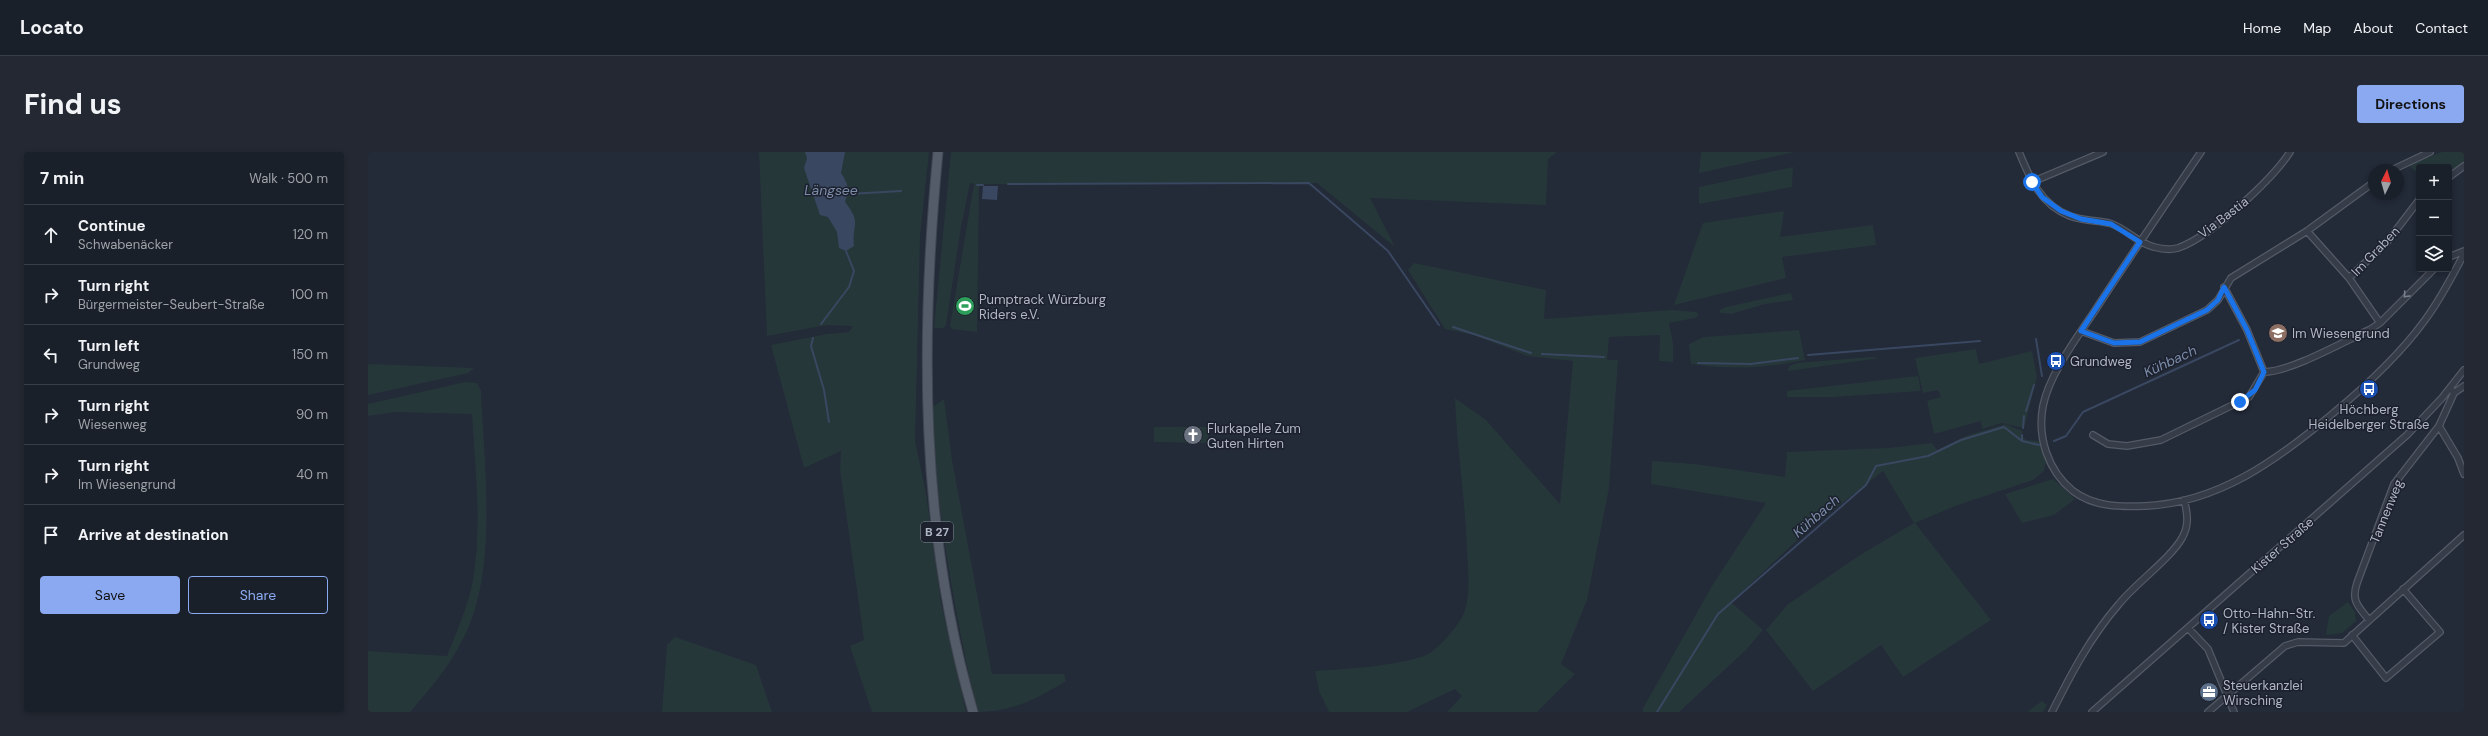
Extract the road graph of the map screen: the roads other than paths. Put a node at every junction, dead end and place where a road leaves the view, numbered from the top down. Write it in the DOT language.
graph roads {
  1 [pos="938,152"];
  2 [pos="2019,152"];
  3 [pos="2103,152"];
  4 [pos="2201,152"];
  5 [pos="2290,152"];
  6 [pos="2430,152"];
  7 [pos="2404,164"];
  8 [pos="2464,166"];
  9 [pos="2452,175"];
  10 [pos="2032,182"];
  11 [pos="2368,186"];
  12 [pos="2416,204"];
  13 [pos="2307,231"];
  14 [pos="2140,242"];
  15 [pos="2464,251"];
  16 [pos="2464,254"];
  17 [pos="2452,256"];
  18 [pos="2431,272"];
  19 [pos="2348,278"];
  20 [pos="2224,287"];
  21 [pos="2380,323"];
  22 [pos="2081,331"];
  23 [pos="2464,370"];
  24 [pos="2264,372"];
  25 [pos="2464,386"];
  26 [pos="2450,388"];
  27 [pos="2454,393"];
  28 [pos="2439,426"];
  29 [pos="2093,435"];
  30 [pos="2464,474"];
  31 [pos="2184,500"];
  32 [pos="2464,535"];
  33 [pos="2404,589"];
  34 [pos="2369,620"];
  35 [pos="2188,628"];
  36 [pos="2352,636"];
  37 [pos="2228,694"];
  38 [pos="973,712"];
  39 [pos="2052,712"];
  40 [pos="2092,712"];
  41 [pos="2208,712"];
  42 [pos="2234,712"];
  1 -- 38 [label="main road, B 27"];
  2 -- 10 [label="street, Via Bastia"];
  3 -- 10 [label="street"];
  4 -- 14 [label="street"];
  5 -- 14 [label="street, Via Bastia"];
  6 -- 7 [label="street"];
  8 -- 9 [label="street"];
  10 -- 14 [label="street, Via Bastia"];
  11 -- 13 [label="street"];
  12 -- 19 [label="street, Im Graben"];
  13 -- 19 [label="street"];
  13 -- 20 [label="street"];
  14 -- 22 [label="street"];
  15 -- 17 [label="street"];
  16 -- 31 [label="street"];
  18 -- 21 [label="street, one-way"];
  19 -- 21 [label="street, Im Graben"];
  20 -- 22 [label="street"];
  20 -- 24 [label="street"];
  21 -- 24 [label="street"];
  22 -- 31 [label="street"];
  23 -- 26 [label="street, Kister Straße"];
  24 -- 29 [label="street"];
  25 -- 27 [label="street"];
  26 -- 27 [label="street"];
  26 -- 35 [label="street, Kister Straße"];
  27 -- 28 [label="street, Tannenweg"];
  28 -- 30 [label="street"];
  28 -- 34 [label="street, Tannenweg"];
  31 -- 39 [label="street"];
  32 -- 33 [label="street"];
  33 -- 34 [label="street"];
  33 -- 36 [label="street"];
  34 -- 36 [label="street"];
  35 -- 37 [label="street"];
  35 -- 40 [label="street, Kister Straße"];
  36 -- 37 [label="street"];
  37 -- 41 [label="street"];
  37 -- 42 [label="street"];
}
